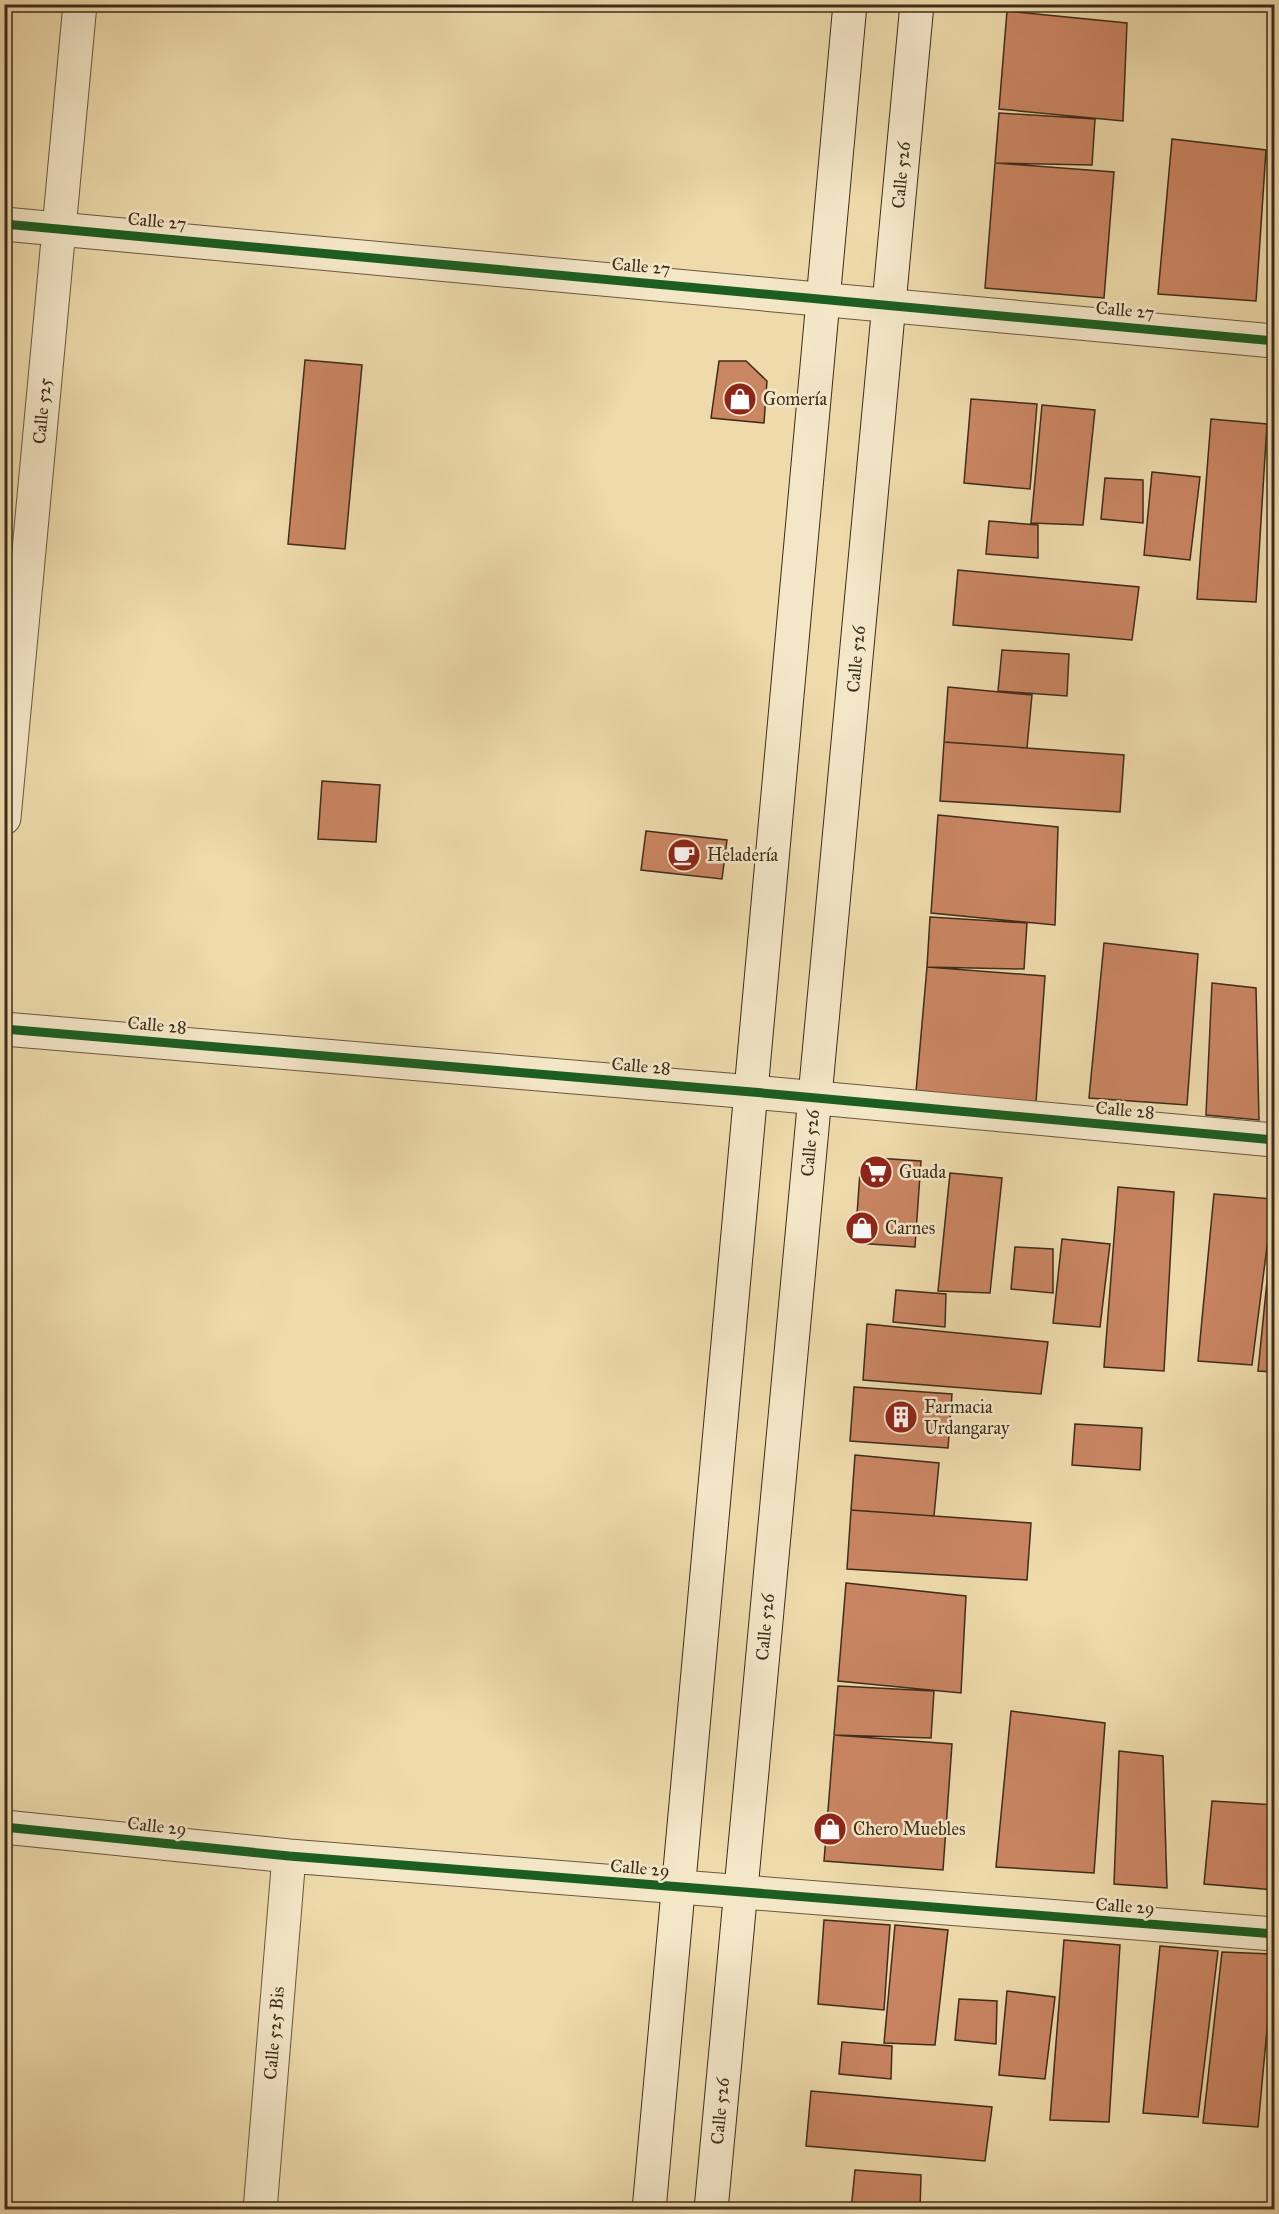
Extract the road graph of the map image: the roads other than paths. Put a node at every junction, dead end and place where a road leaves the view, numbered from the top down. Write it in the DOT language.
graph roads {
  1 [pos="80,4"];
  2 [pos="850,4"];
  3 [pos="917,4"];
  4 [pos="4,224"];
  5 [pos="59,229"];
  6 [pos="823,299"];
  7 [pos="889,305"];
  8 [pos="1275,341"];
  9 [pos="4,818"];
  10 [pos="4,1029"];
  11 [pos="752,1092"];
  12 [pos="815,1098"];
  13 [pos="1275,1140"];
  14 [pos="4,1827"];
  15 [pos="289,1856"];
  16 [pos="677,1887"];
  17 [pos="740,1893"];
  18 [pos="1275,1934"];
  19 [pos="260,2210"];
  20 [pos="649,2210"];
  21 [pos="711,2210"];
  1 -- 5 [label="street, Calle 525"];
  2 -- 6 [label="street"];
  3 -- 7 [label="street, Calle 526"];
  4 -- 5 [label="street, Calle 27"];
  5 -- 6 [label="street, Calle 27"];
  5 -- 9 [label="street, Calle 525"];
  6 -- 7 [label="street, Calle 27"];
  6 -- 11 [label="street"];
  7 -- 8 [label="street, Calle 27"];
  7 -- 12 [label="street, Calle 526"];
  10 -- 11 [label="street, Calle 28"];
  11 -- 12 [label="street, Calle 28"];
  11 -- 16 [label="street"];
  12 -- 13 [label="street, Calle 28"];
  12 -- 17 [label="street, Calle 526"];
  14 -- 15 [label="street, Calle 29"];
  15 -- 16 [label="street, Calle 29"];
  15 -- 19 [label="street, Calle 525 Bis"];
  16 -- 17 [label="street, Calle 29"];
  16 -- 20 [label="street"];
  17 -- 18 [label="street, Calle 29"];
  17 -- 21 [label="street, Calle 526"];
}
